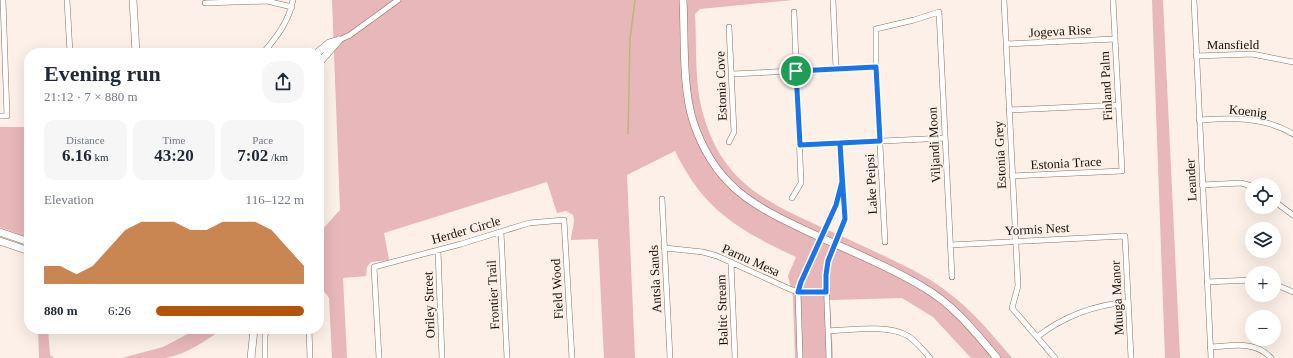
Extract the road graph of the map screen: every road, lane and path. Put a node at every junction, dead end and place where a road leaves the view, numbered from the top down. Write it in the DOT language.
graph roads {
  1 [pos="3,0"];
  2 [pos="67,0"];
  3 [pos="133,0"];
  4 [pos="293,0"];
  5 [pos="398,0"];
  6 [pos="683,0"];
  7 [pos="833,0"];
  8 [pos="1004,0"];
  9 [pos="1113,0"];
  10 [pos="1194,0"];
  11 [pos="205,3"];
  12 [pos="292,7"];
  13 [pos="794,12"];
  14 [pos="729,27"];
  15 [pos="876,29"];
  16 [pos="1115,39"];
  17 [pos="339,40"];
  18 [pos="1006,44"];
  19 [pos="70,48"];
  20 [pos="136,48"];
  21 [pos="267,48"];
  22 [pos="323,48"];
  23 [pos="1196,56"];
  24 [pos="324,57"];
  25 [pos="1293,62"];
  26 [pos="876,67"];
  27 [pos="836,69"];
  28 [pos="796,71"];
  29 [pos="732,74"];
  30 [pos="1118,105"];
  31 [pos="1009,110"];
  32 [pos="0,116"];
  33 [pos="1199,120"];
  34 [pos="1293,134"];
  35 [pos="944,138"];
  36 [pos="880,141"];
  37 [pos="729,142"];
  38 [pos="840,143"];
  39 [pos="800,145"];
  40 [pos="1122,171"];
  41 [pos="1012,176"];
  42 [pos="842,182"];
  43 [pos="1202,184"];
  44 [pos="1245,184"];
  45 [pos="792,198"];
  46 [pos="662,199"];
  47 [pos="1281,206"];
  48 [pos="1293,215"];
  49 [pos="564,220"];
  50 [pos="0,232"];
  51 [pos="501,232"];
  52 [pos="1125,236"];
  53 [pos="821,238"];
  54 [pos="24,240"];
  55 [pos="0,241"];
  56 [pos="1015,241"];
  57 [pos="885,242"];
  58 [pos="950,244"];
  59 [pos="836,245"];
  60 [pos="665,248"];
  61 [pos="24,249"];
  62 [pos="438,250"];
  63 [pos="731,262"];
  64 [pos="952,277"];
  65 [pos="1245,280"];
  66 [pos="1207,282"];
  67 [pos="1281,287"];
  68 [pos="798,292"];
  69 [pos="826,292"];
  70 [pos="1293,292"];
  71 [pos="1128,302"];
  72 [pos="828,331"];
  73 [pos="253,334"];
  74 [pos="266,334"];
  75 [pos="309,334"];
  76 [pos="1037,337"];
  77 [pos="1210,347"];
  78 [pos="251,358"];
  79 [pos="265,358"];
  80 [pos="310,358"];
  81 [pos="379,358"];
  82 [pos="442,358"];
  83 [pos="507,358"];
  84 [pos="572,358"];
  85 [pos="670,358"];
  86 [pos="735,358"];
  87 [pos="800,358"];
  88 [pos="829,358"];
  89 [pos="930,358"];
  90 [pos="997,358"];
  91 [pos="1055,358"];
  92 [pos="1131,358"];
  93 [pos="1211,358"];
  94 [pos="1271,358"];
  1 -- 32 [label="street"];
  2 -- 19 [label="street"];
  3 -- 20 [label="street"];
  4 -- 12 [label="street"];
  5 -- 17 [label="street"];
  6 -- 53 [label="street"];
  7 -- 27 [label="street"];
  8 -- 18 [label="street, Estonia Grey"];
  9 -- 16 [label="street, Finland Palm"];
  10 -- 23 [label="street, Leander"];
  11 -- 12 [label="street"];
  12 -- 21 [label="street"];
  13 -- 28 [label="street"];
  14 -- 29 [label="street, Estonia Cove"];
  15 -- 26 [label="street, Lake Peipsi"];
  15 -- 35 [label="street, Viljandi Moon"];
  16 -- 18 [label="street, Jogeva Rise"];
  16 -- 30 [label="street, Finland Palm"];
  17 -- 22 [label="street"];
  17 -- 24 [label="street"];
  18 -- 31 [label="street, Estonia Grey"];
  23 -- 25 [label="street, Mansfield"];
  23 -- 33 [label="street, Leander"];
  26 -- 27 [label="street"];
  26 -- 36 [label="street, Lake Peipsi"];
  27 -- 28 [label="street"];
  28 -- 29 [label="street"];
  28 -- 39 [label="street"];
  29 -- 37 [label="street, Estonia Cove"];
  30 -- 31 [label="street"];
  30 -- 40 [label="street, Finland Palm"];
  31 -- 41 [label="street, Estonia Grey"];
  33 -- 34 [label="street, Koenig"];
  33 -- 43 [label="street, Leander"];
  35 -- 36 [label="street"];
  35 -- 58 [label="street, Viljandi Moon"];
  36 -- 38 [label="street"];
  36 -- 57 [label="street, Lake Peipsi"];
  38 -- 39 [label="street"];
  38 -- 42 [label="street"];
  39 -- 45 [label="street"];
  40 -- 41 [label="street, Estonia Trace"];
  41 -- 56 [label="street, Estonia Grey"];
  42 -- 53 [label="street"];
  42 -- 59 [label="street"];
  43 -- 44 [label="street"];
  43 -- 66 [label="street, Leander"];
  46 -- 60 [label="street, Antsla Sands"];
  47 -- 48 [label="street"];
  49 -- 51 [label="street, Herder Circle"];
  49 -- 84 [label="street, Field Wood"];
  50 -- 54 [label="street"];
  51 -- 62 [label="street, Herder Circle"];
  51 -- 83 [label="street, Frontier Trail"];
  52 -- 56 [label="street, Yormis Nest"];
  52 -- 71 [label="street, Muuga Manor"];
  53 -- 59 [label="street"];
  53 -- 68 [label="street"];
  55 -- 61 [label="street"];
  56 -- 58 [label="street, Yormis Nest"];
  56 -- 76 [label="street, Estonia Grey"];
  58 -- 64 [label="street, Viljandi Moon"];
  59 -- 69 [label="street"];
  59 -- 90 [label="street"];
  60 -- 63 [label="street, Parnu Mesa"];
  60 -- 85 [label="street, Antsla Sands"];
  62 -- 81 [label="street, Herder Circle"];
  62 -- 82 [label="street, Oriley Street"];
  63 -- 68 [label="street, Parnu Mesa"];
  63 -- 86 [label="street, Baltic Stream"];
  65 -- 66 [label="street"];
  66 -- 77 [label="street, Leander"];
  67 -- 70 [label="street"];
  68 -- 69 [label="street, Parnu Mesa"];
  68 -- 87 [label="street"];
  69 -- 72 [label="street"];
  71 -- 76 [label="street"];
  71 -- 92 [label="street, Muuga Manor"];
  72 -- 88 [label="street"];
  72 -- 89 [label="street"];
  73 -- 78 [label="street"];
  74 -- 79 [label="street"];
  75 -- 80 [label="street"];
  76 -- 91 [label="street"];
  77 -- 93 [label="street, Leander"];
  77 -- 94 [label="street"];
}
